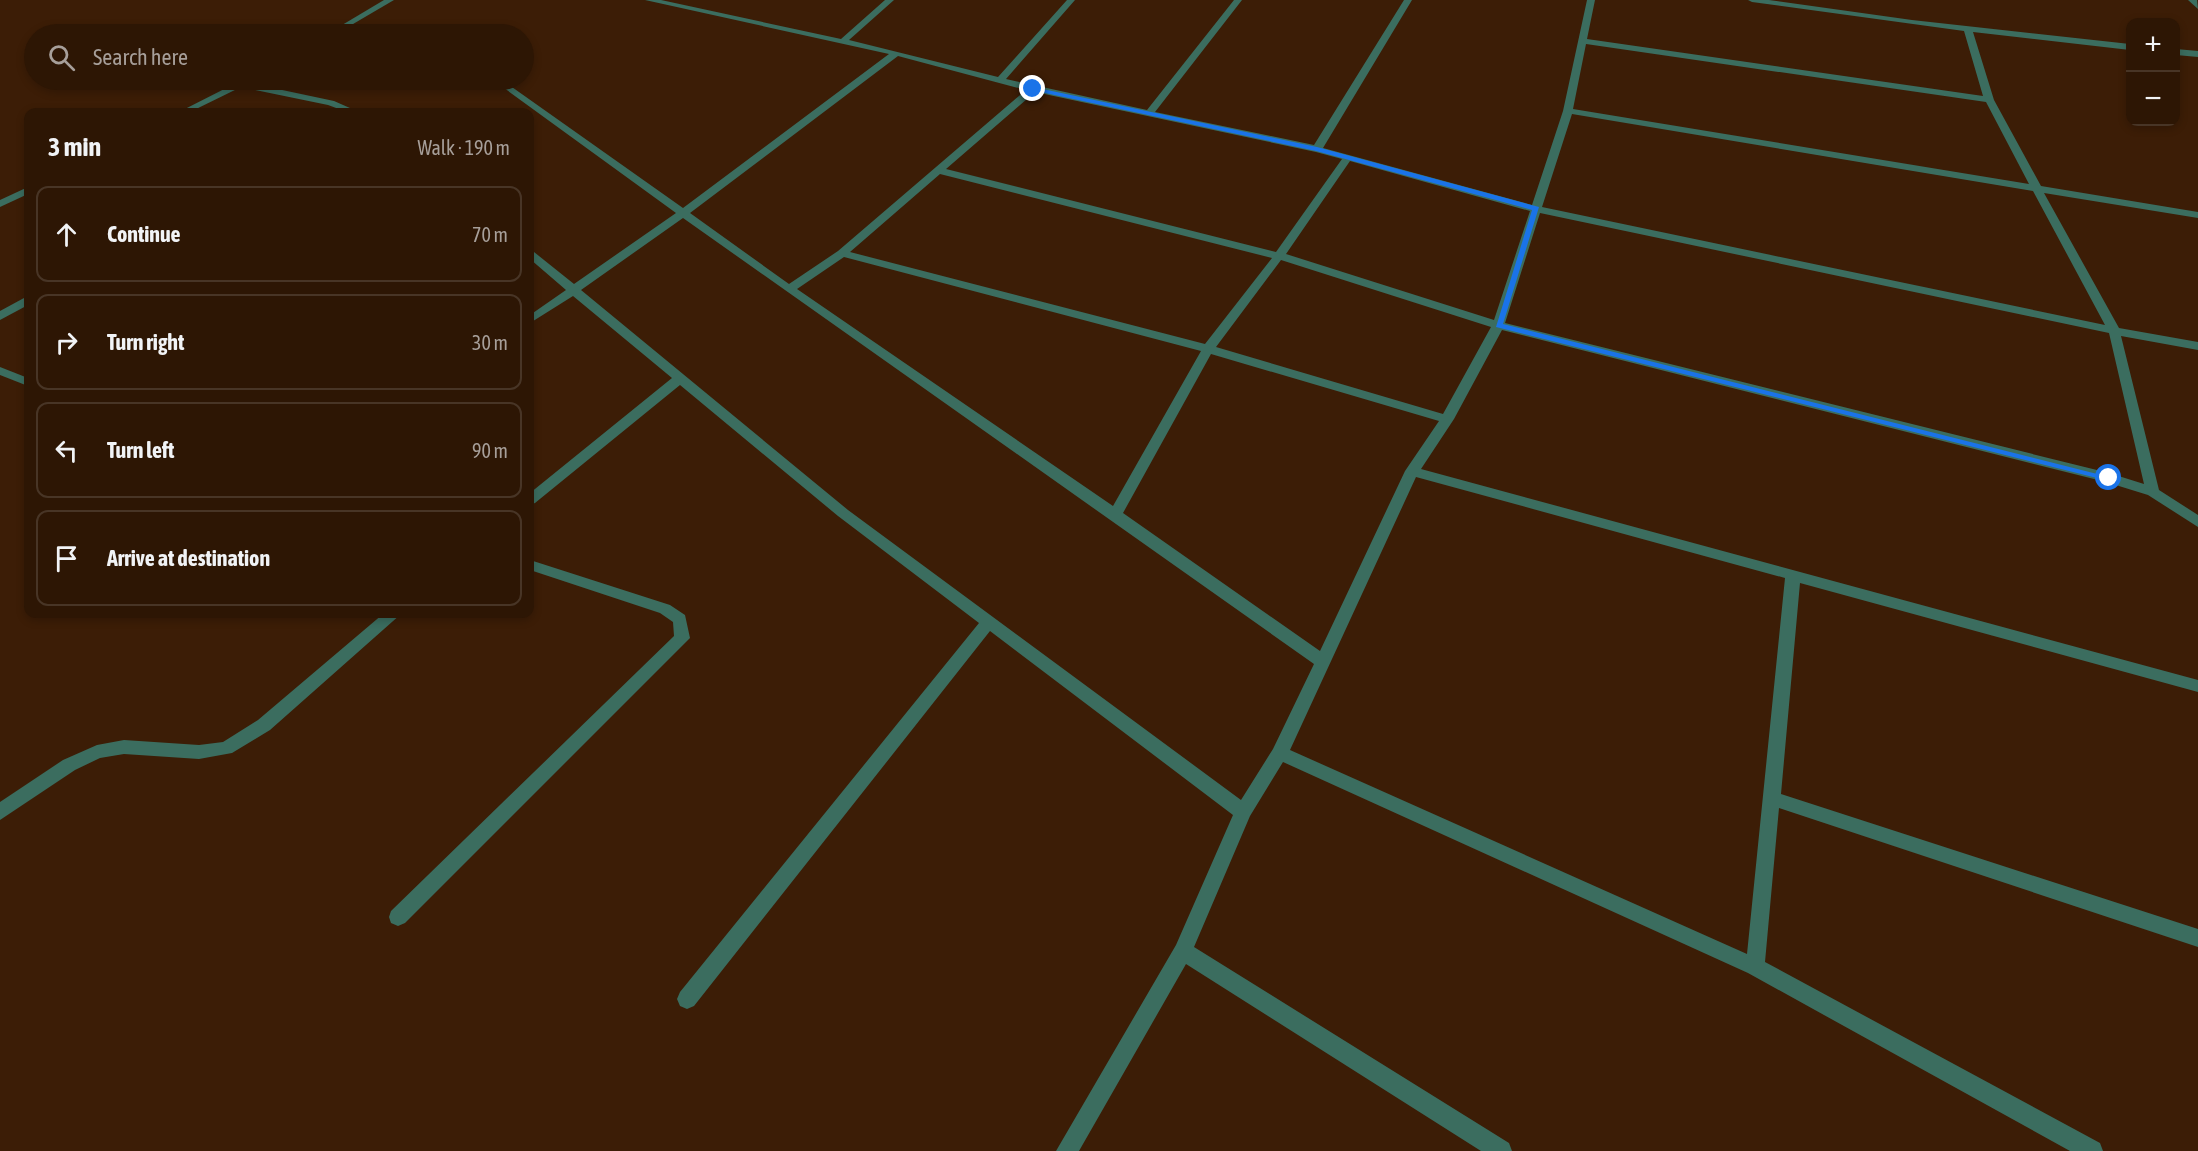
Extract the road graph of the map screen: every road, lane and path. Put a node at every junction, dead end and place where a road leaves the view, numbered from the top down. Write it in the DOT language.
graph roads {
  1 [pos="390,0"];
  2 [pos="649,0"];
  3 [pos="890,0"];
  4 [pos="1071,0"];
  5 [pos="1238,0"];
  6 [pos="1408,0"];
  7 [pos="1591,0"];
  8 [pos="1752,0"];
  9 [pos="2192,0"];
  10 [pos="2198,6"];
  11 [pos="348,24"];
  12 [pos="1968,30"];
  13 [pos="1582,41"];
  14 [pos="842,42"];
  15 [pos="2126,47"];
  16 [pos="2180,52"];
  17 [pos="896,53"];
  18 [pos="2198,54"];
  19 [pos="1001,79"];
  20 [pos="1033,89"];
  21 [pos="228,90"];
  22 [pos="277,90"];
  23 [pos="510,90"];
  24 [pos="1989,100"];
  25 [pos="191,108"];
  26 [pos="344,108"];
  27 [pos="1568,111"];
  28 [pos="1150,112"];
  29 [pos="1317,149"];
  30 [pos="1348,157"];
  31 [pos="938,170"];
  32 [pos="2036,187"];
  33 [pos="24,192"];
  34 [pos="0,204"];
  35 [pos="1536,209"];
  36 [pos="684,213"];
  37 [pos="2198,215"];
  38 [pos="842,253"];
  39 [pos="1279,256"];
  40 [pos="534,257"];
  41 [pos="574,289"];
  42 [pos="789,289"];
  43 [pos="24,302"];
  44 [pos="0,316"];
  45 [pos="534,317"];
  46 [pos="1498,325"];
  47 [pos="2114,331"];
  48 [pos="2198,346"];
  49 [pos="1208,349"];
  50 [pos="0,371"];
  51 [pos="680,378"];
  52 [pos="24,380"];
  53 [pos="1447,419"];
  54 [pos="1412,471"];
  55 [pos="2153,492"];
  56 [pos="534,497"];
  57 [pos="1116,514"];
  58 [pos="2198,522"];
  59 [pos="534,566"];
  60 [pos="1793,575"];
  61 [pos="388,618"];
  62 [pos="989,622"];
  63 [pos="1323,661"];
  64 [pos="2198,686"];
  65 [pos="1280,753"];
  66 [pos="1773,799"];
  67 [pos="0,812"];
  68 [pos="1243,812"];
  69 [pos="398,917"];
  70 [pos="2198,938"];
  71 [pos="1184,951"];
  72 [pos="1755,968"];
  73 [pos="687,999"];
  74 [pos="1067,1151"];
  75 [pos="1501,1151"];
  76 [pos="2092,1151"];
  1 -- 11 [label="street"];
  2 -- 14 [label="street"];
  3 -- 14 [label="street"];
  4 -- 19 [label="street"];
  5 -- 28 [label="street"];
  6 -- 29 [label="street"];
  7 -- 13 [label="street"];
  8 -- 12 [label="street"];
  9 -- 10 [label="street"];
  12 -- 15 [label="street"];
  12 -- 24 [label="street"];
  13 -- 24 [label="street"];
  13 -- 27 [label="street"];
  14 -- 17 [label="street"];
  16 -- 18 [label="street"];
  17 -- 19 [label="street"];
  17 -- 36 [label="street"];
  19 -- 20 [label="street"];
  20 -- 28 [label="street"];
  20 -- 31 [label="street"];
  21 -- 25 [label="street"];
  22 -- 26 [label="street"];
  23 -- 36 [label="street"];
  24 -- 32 [label="street"];
  27 -- 32 [label="street"];
  27 -- 35 [label="street"];
  28 -- 29 [label="street"];
  29 -- 30 [label="street"];
  30 -- 35 [label="street"];
  30 -- 39 [label="street"];
  31 -- 38 [label="street"];
  31 -- 39 [label="street"];
  32 -- 37 [label="street"];
  32 -- 47 [label="street"];
  33 -- 34 [label="street"];
  35 -- 46 [label="street"];
  35 -- 47 [label="street"];
  36 -- 41 [label="street"];
  36 -- 42 [label="street"];
  38 -- 42 [label="street"];
  38 -- 49 [label="street"];
  39 -- 46 [label="street"];
  39 -- 49 [label="street"];
  40 -- 41 [label="street"];
  41 -- 45 [label="street"];
  41 -- 51 [label="street"];
  42 -- 57 [label="street"];
  43 -- 44 [label="street"];
  46 -- 53 [label="street"];
  46 -- 55 [label="street"];
  47 -- 48 [label="street"];
  47 -- 55 [label="street"];
  49 -- 53 [label="street"];
  49 -- 57 [label="street"];
  50 -- 52 [label="street"];
  51 -- 56 [label="street"];
  51 -- 62 [label="street"];
  53 -- 54 [label="street"];
  54 -- 60 [label="street"];
  54 -- 63 [label="street"];
  55 -- 58 [label="street"];
  57 -- 63 [label="street"];
  59 -- 69 [label="street"];
  60 -- 64 [label="street"];
  60 -- 66 [label="street"];
  61 -- 67 [label="street"];
  62 -- 68 [label="street"];
  62 -- 73 [label="street"];
  63 -- 65 [label="street"];
  65 -- 68 [label="street"];
  65 -- 72 [label="street"];
  66 -- 70 [label="street"];
  66 -- 72 [label="street"];
  68 -- 71 [label="street"];
  71 -- 74 [label="street"];
  71 -- 75 [label="street"];
  72 -- 76 [label="street"];
}
